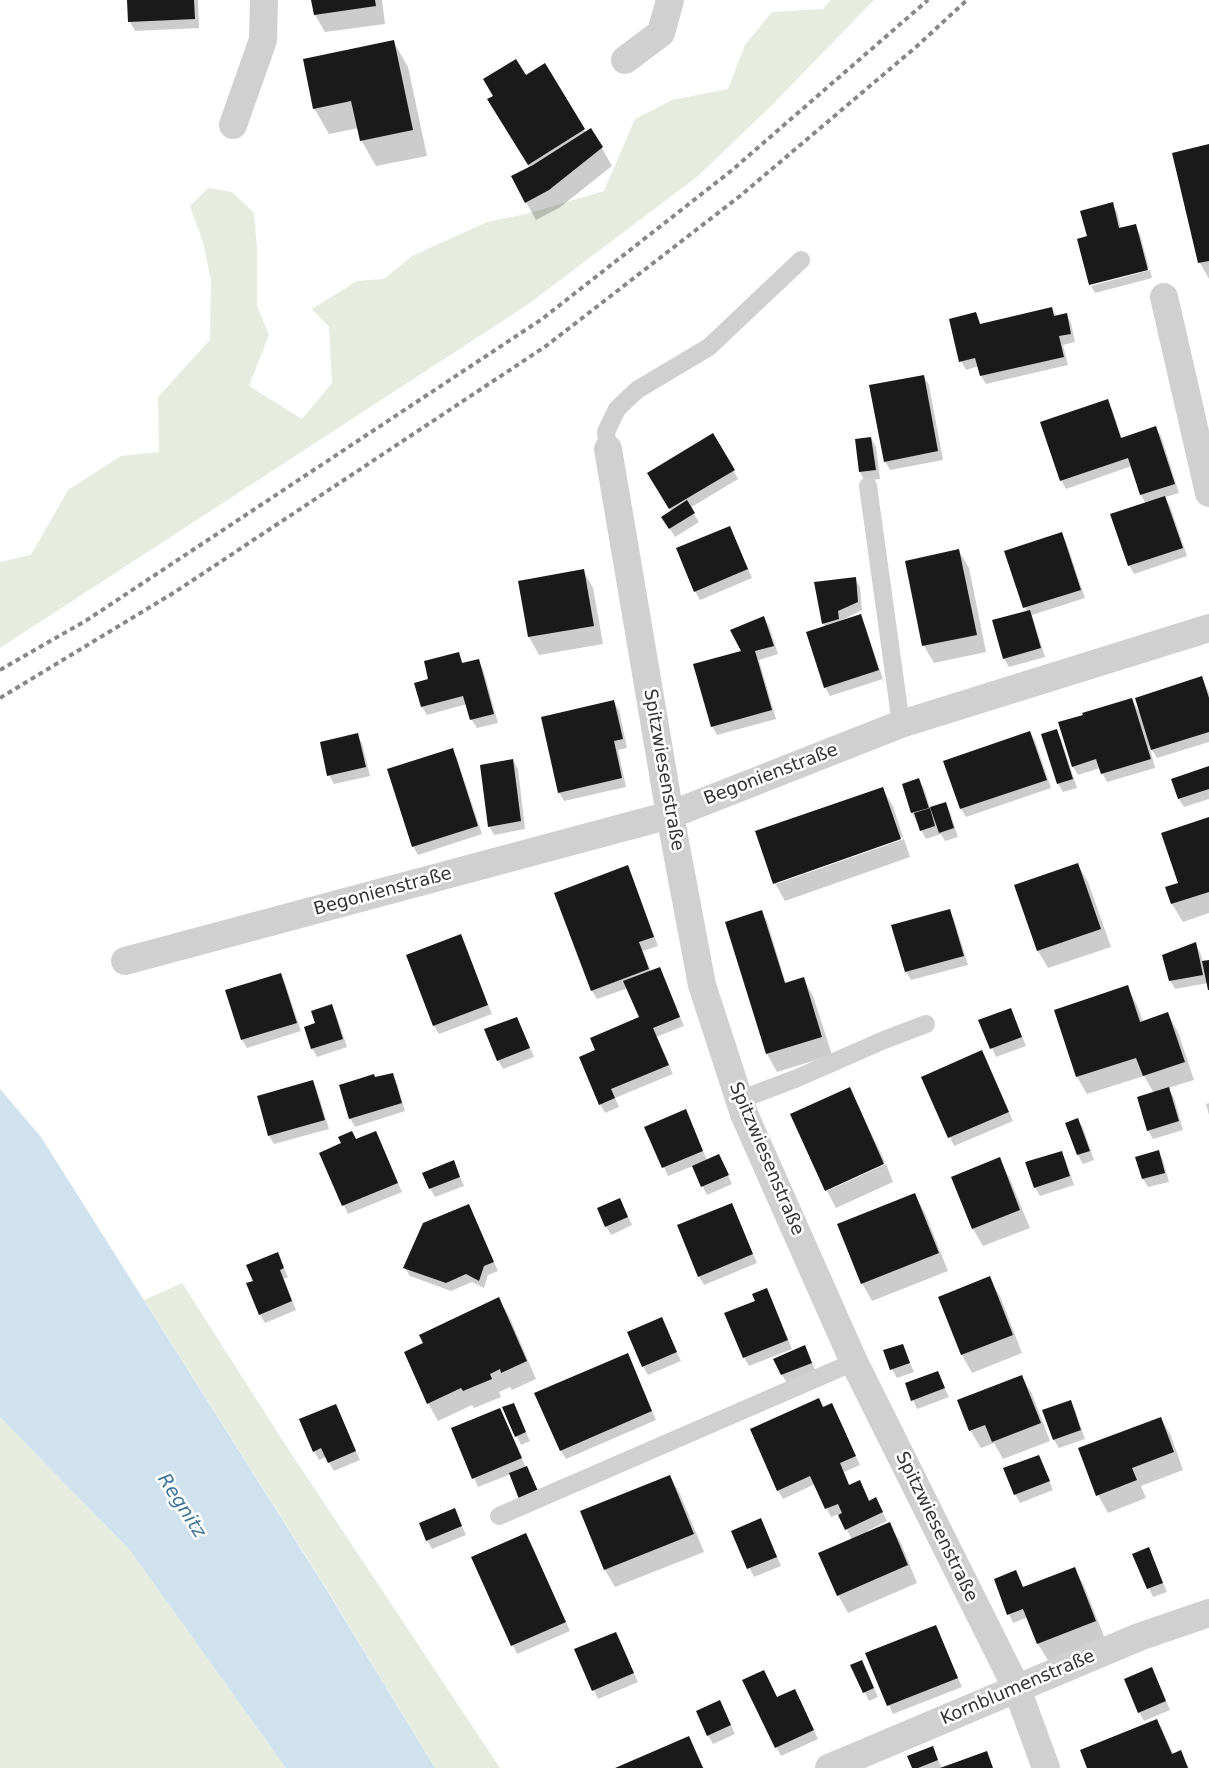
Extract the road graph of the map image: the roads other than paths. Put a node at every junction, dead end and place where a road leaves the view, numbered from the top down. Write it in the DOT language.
graph roads {
  1 [pos="264,0"];
  2 [pos="670,0"];
  3 [pos="625,60"];
  4 [pos="233,125"];
  5 [pos="801,260"];
  6 [pos="1164,297"];
  7 [pos="608,449"];
  8 [pos="868,486"];
  9 [pos="1209,493"];
  10 [pos="1209,628"];
  11 [pos="901,724"];
  12 [pos="670,815"];
  13 [pos="125,961"];
  14 [pos="926,1024"];
  15 [pos="739,1100"];
  16 [pos="854,1362"];
  17 [pos="499,1516"];
  18 [pos="1209,1613"];
  19 [pos="1016,1689"];
  20 [pos="829,1768"];
  21 [pos="1046,1768"];
  1 -- 4 [label="street"];
  2 -- 3 [label="street"];
  5 -- 7 [label="lane"];
  6 -- 9 [label="street"];
  7 -- 12 [label="street, Spitzwiesenstraße"];
  8 -- 11 [label="lane"];
  10 -- 11 [label="street, Begonienstraße"];
  11 -- 12 [label="street, Begonienstraße"];
  12 -- 13 [label="street, Begonienstraße"];
  12 -- 15 [label="street, Spitzwiesenstraße"];
  14 -- 15 [label="lane"];
  15 -- 16 [label="street, Spitzwiesenstraße"];
  16 -- 17 [label="lane"];
  16 -- 19 [label="street, Spitzwiesenstraße"];
  18 -- 19 [label="street, Kornblumenstraße"];
  19 -- 20 [label="street, Kornblumenstraße"];
  19 -- 21 [label="street, Spitzwiesenstraße"];
}
